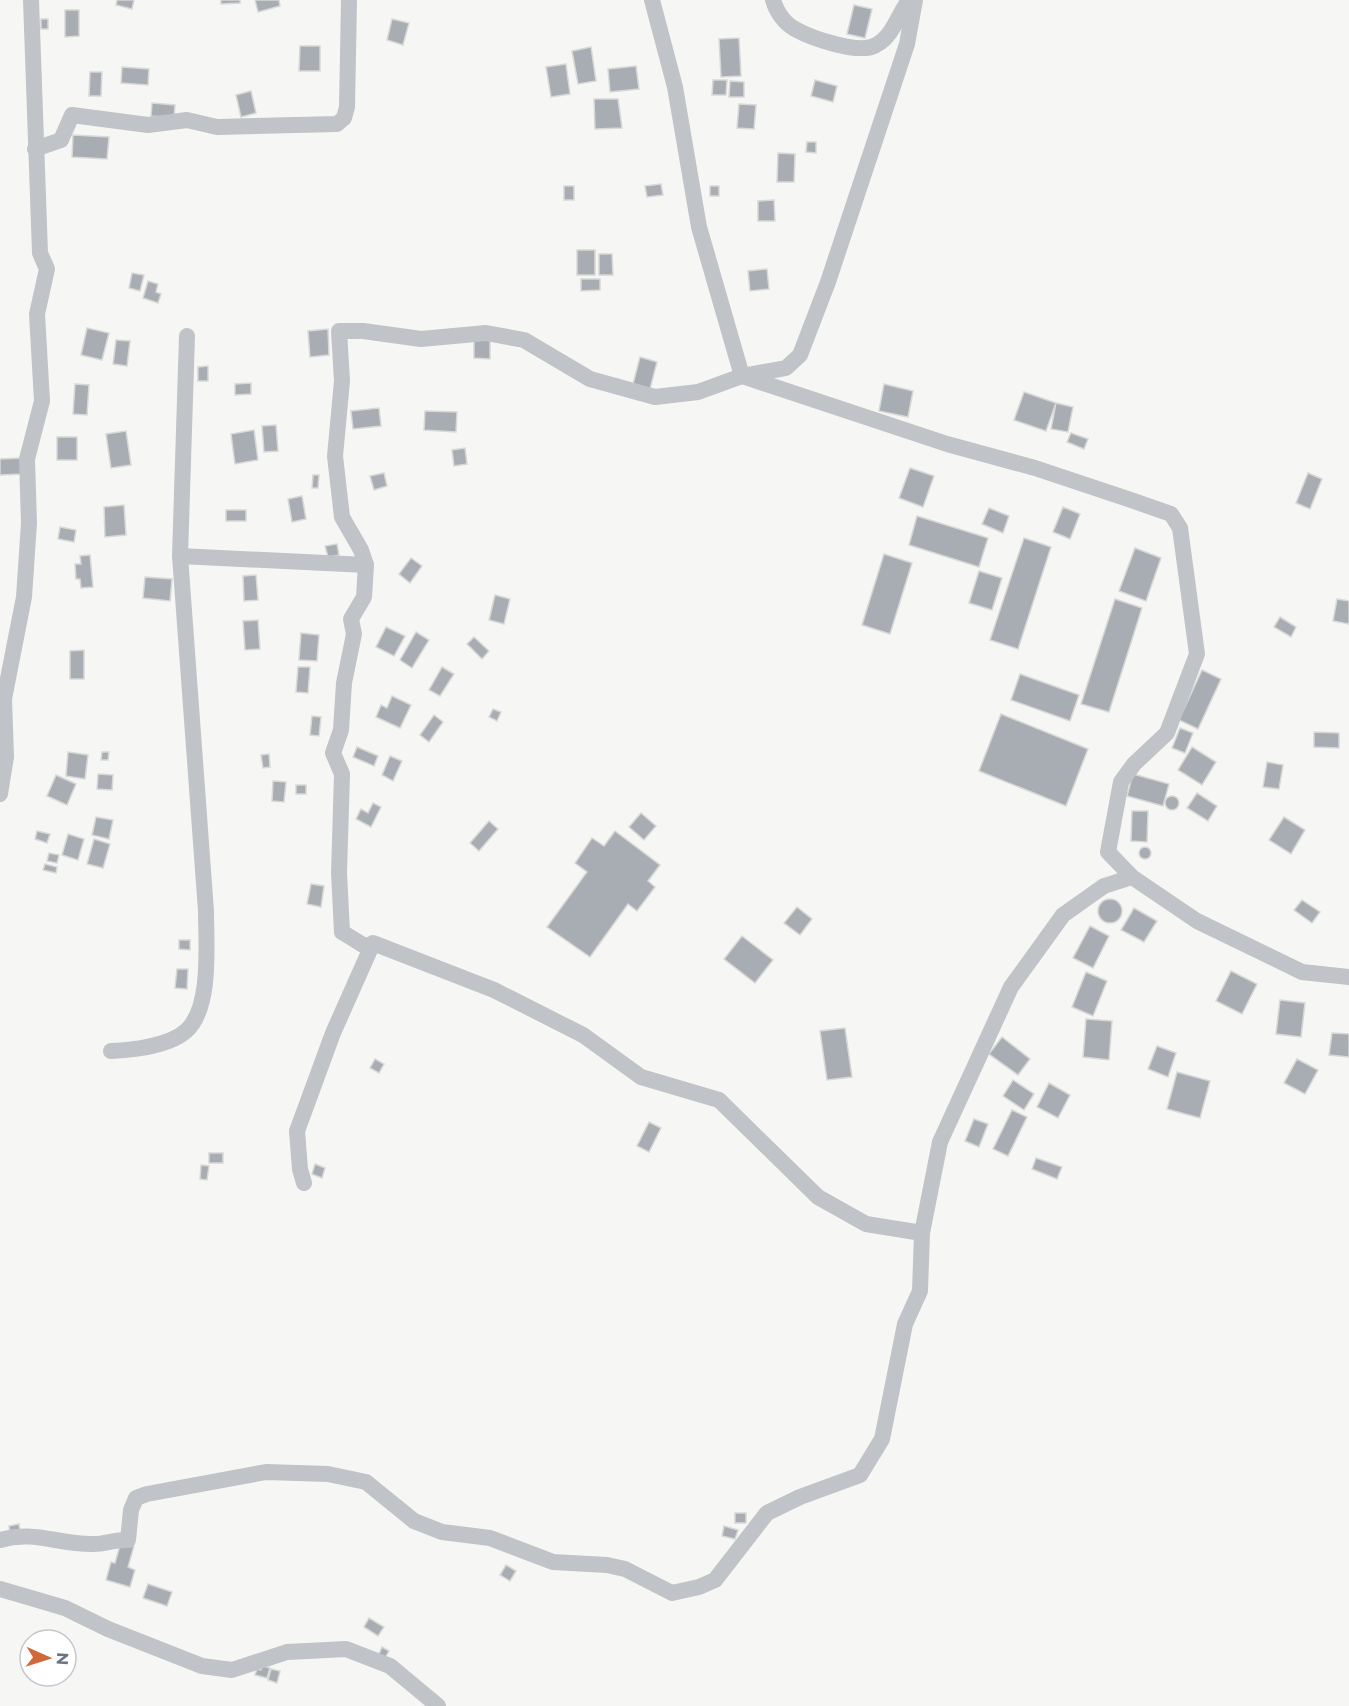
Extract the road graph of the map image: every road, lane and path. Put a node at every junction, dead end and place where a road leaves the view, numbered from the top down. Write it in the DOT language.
graph roads {
  1 [pos="31,0"];
  2 [pos="349,0"];
  3 [pos="652,0"];
  4 [pos="773,0"];
  5 [pos="909,0"];
  6 [pos="915,0"];
  7 [pos="35,149"];
  8 [pos="188,336"];
  9 [pos="742,376"];
  10 [pos="180,556"];
  11 [pos="366,565"];
  12 [pos="0,794"];
  13 [pos="1132,877"];
  14 [pos="372,946"];
  15 [pos="1349,977"];
  16 [pos="111,1051"];
  17 [pos="304,1183"];
  18 [pos="922,1233"];
  19 [pos="0,1540"];
  20 [pos="0,1589"];
  21 [pos="438,1706"];
  1 -- 7 [label="street"];
  2 -- 7 [label="street"];
  3 -- 9 [label="street"];
  4 -- 5 [label="street"];
  6 -- 9 [label="street"];
  7 -- 12 [label="street"];
  8 -- 10 [label="street"];
  9 -- 11 [label="street"];
  9 -- 13 [label="street"];
  10 -- 11 [label="street"];
  10 -- 16 [label="street"];
  11 -- 14 [label="street"];
  13 -- 15 [label="street"];
  13 -- 18 [label="street"];
  14 -- 17 [label="street"];
  14 -- 18 [label="street"];
  18 -- 19 [label="street"];
  20 -- 21 [label="street"];
}
